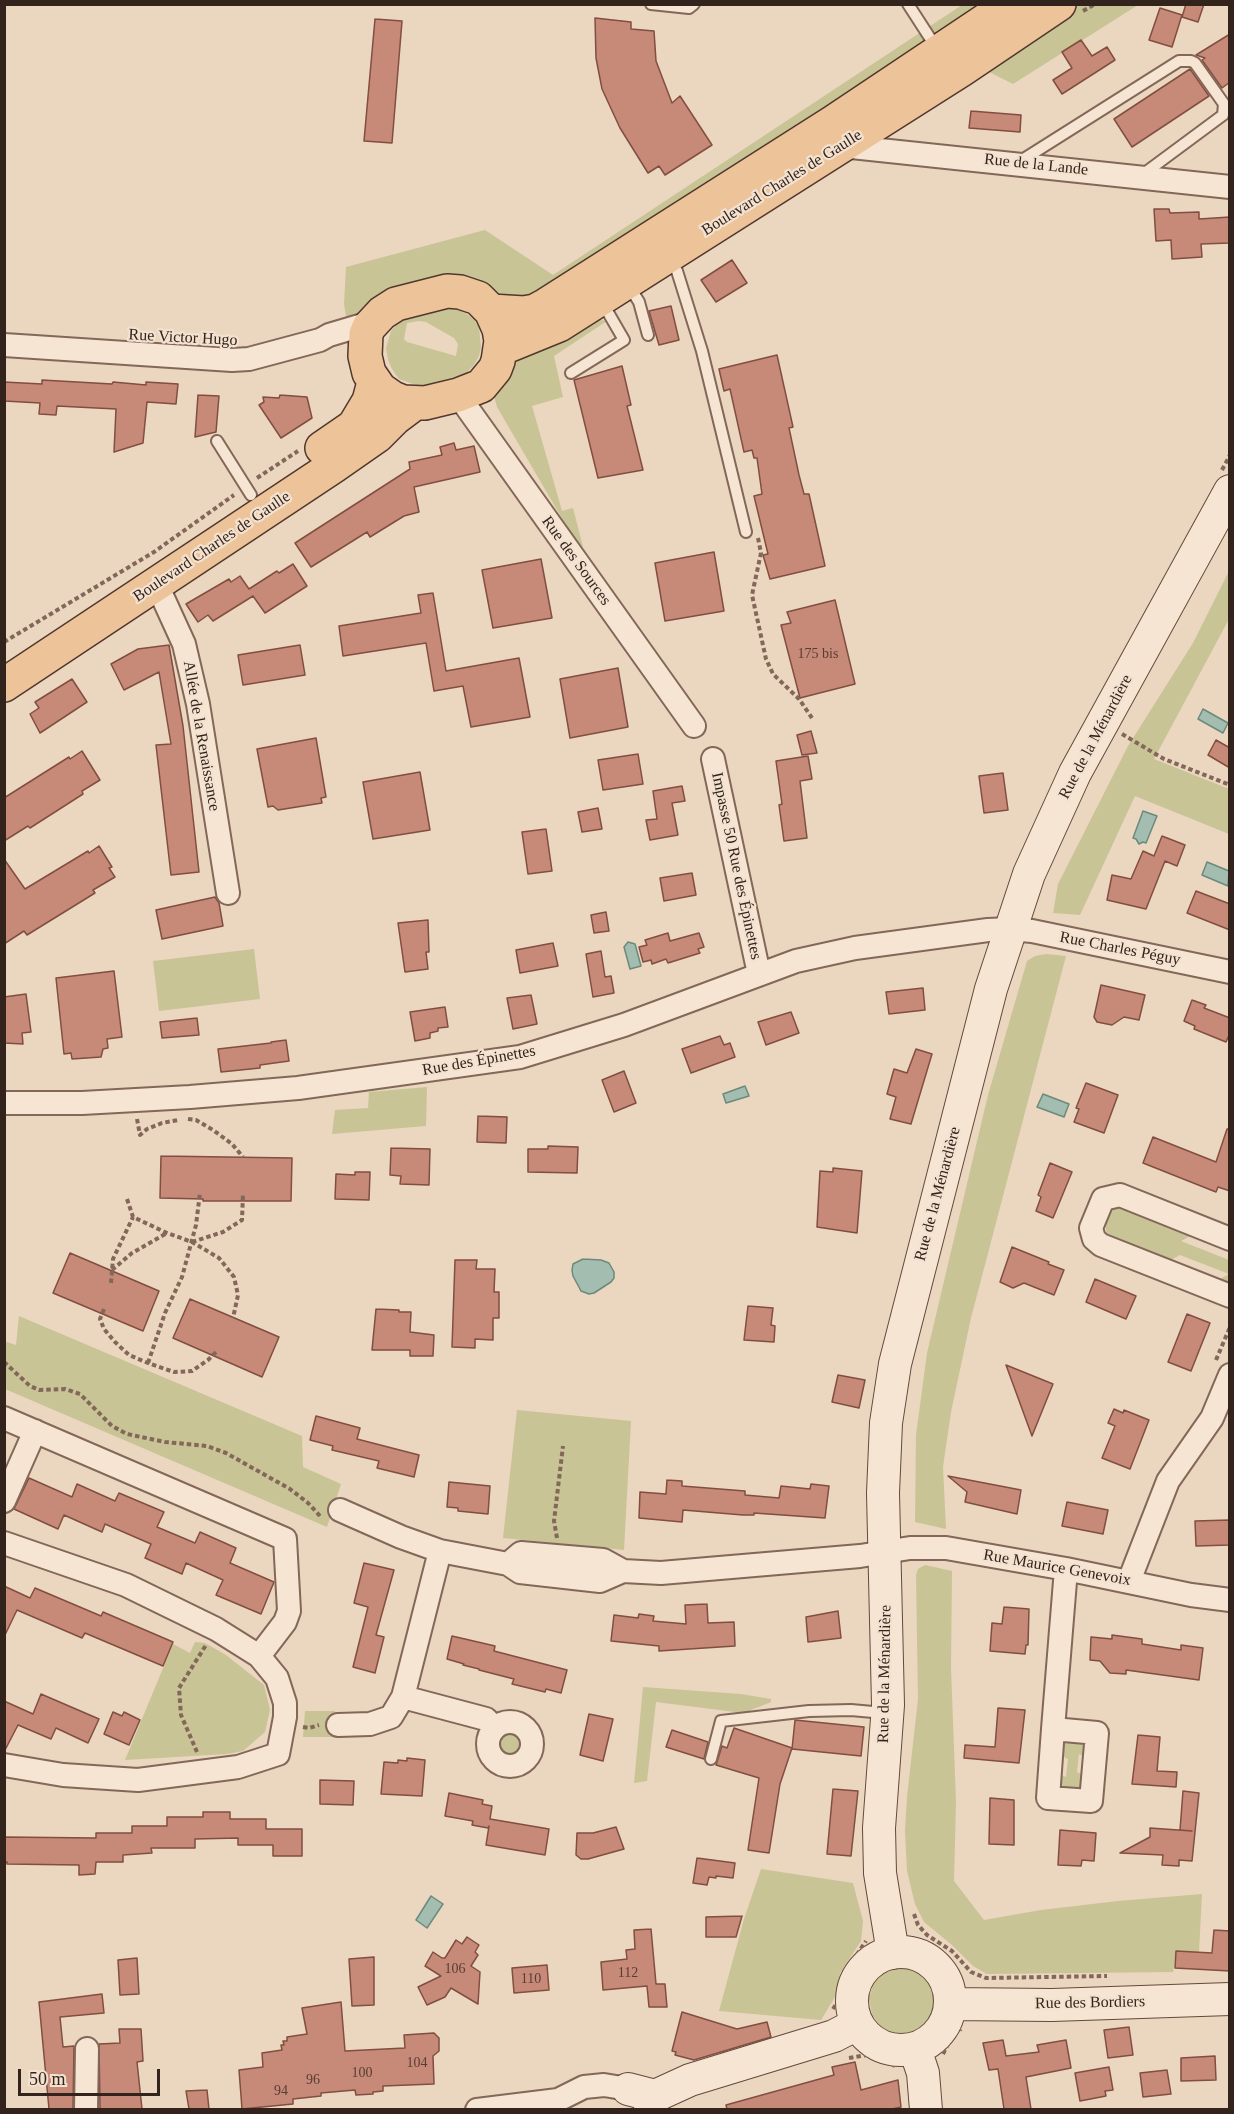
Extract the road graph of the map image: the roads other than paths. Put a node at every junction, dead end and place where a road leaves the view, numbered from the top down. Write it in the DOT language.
graph roads {
  1 [pos="651,4"];
  2 [pos="694,4"];
  3 [pos="908,4"];
  4 [pos="1010,4"];
  5 [pos="1059,4"];
  6 [pos="952,59"];
  7 [pos="842,146"];
  8 [pos="1017,163"];
  9 [pos="1139,177"];
  10 [pos="1230,187"];
  11 [pos="667,256"];
  12 [pos="613,291"];
  13 [pos="491,311"];
  14 [pos="376,317"];
  15 [pos="648,335"];
  16 [pos="320,340"];
  17 [pos="4,345"];
  18 [pos="500,352"];
  19 [pos="369,369"];
  20 [pos="571,373"];
  21 [pos="458,396"];
  22 [pos="415,404"];
  23 [pos="217,441"];
  24 [pos="249,491"];
  25 [pos="1230,491"];
  26 [pos="752,533"];
  27 [pos="153,587"];
  28 [pos="4,658"];
  29 [pos="4,685"];
  30 [pos="694,726"];
  31 [pos="713,759"];
  32 [pos="228,892"];
  33 [pos="1010,929"];
  34 [pos="1230,972"];
  35 [pos="759,974"];
  36 [pos="4,1103"];
  37 [pos="1230,1239"];
  38 [pos="1230,1296"];
  39 [pos="1230,1375"];
  40 [pos="4,1418"];
  41 [pos="35,1431"];
  42 [pos="4,1502"];
  43 [pos="334,1516"];
  44 [pos="4,1543"];
  45 [pos="440,1551"];
  46 [pos="884,1552"];
  47 [pos="508,1563"];
  48 [pos="1066,1569"];
  49 [pos="623,1571"];
  50 [pos="1129,1581"];
  51 [pos="1230,1600"];
  52 [pos="259,1656"];
  53 [pos="403,1697"];
  54 [pos="887,1713"];
  55 [pos="338,1725"];
  56 [pos="495,1728"];
  57 [pos="1053,1729"];
  58 [pos="711,1759"];
  59 [pos="4,1765"];
  60 [pos="893,1953"];
  61 [pos="1230,1999"];
  62 [pos="958,2014"];
  63 [pos="856,2024"];
  64 [pos="87,2049"];
  65 [pos="928,2052"];
  66 [pos="644,2098"];
  67 [pos="86,2109"];
  68 [pos="477,2109"];
  69 [pos="927,2109"];
  1 -- 2 [label="lane"];
  3 -- 6 [label="lane"];
  4 -- 6 [label="main road, Boulevard Charles de Gaulle"];
  5 -- 6 [label="main road, Boulevard Charles de Gaulle"];
  6 -- 7 [label="main road, Boulevard Charles de Gaulle"];
  6 -- 13 [label="main road, Boulevard Charles de Gaulle"];
  7 -- 8 [label="street, Rue de la Lande"];
  7 -- 11 [label="main road, Boulevard Charles de Gaulle"];
  8 -- 9 [label="street, Rue de la Lande"];
  8 -- 9 [label="lane"];
  9 -- 10 [label="street, Rue de la Lande"];
  11 -- 12 [label="main road, Boulevard Charles de Gaulle"];
  11 -- 26 [label="lane"];
  12 -- 15 [label="lane"];
  12 -- 18 [label="main road, Boulevard Charles de Gaulle"];
  12 -- 20 [label="lane"];
  13 -- 14 [label="main road"];
  13 -- 18 [label="main road"];
  14 -- 16 [label="street, Rue Victor Hugo"];
  14 -- 19 [label="main road"];
  16 -- 17 [label="street, Rue Victor Hugo"];
  16 -- 19 [label="street, Rue Victor Hugo"];
  18 -- 21 [label="main road"];
  19 -- 22 [label="main road"];
  19 -- 24 [label="main road, Boulevard Charles de Gaulle"];
  21 -- 22 [label="main road"];
  21 -- 30 [label="street, Rue des Sources"];
  22 -- 27 [label="main road, Boulevard Charles de Gaulle"];
  23 -- 24 [label="lane"];
  24 -- 28 [label="main road, Boulevard Charles de Gaulle"];
  25 -- 33 [label="main road, Rue de la Ménardière"];
  27 -- 29 [label="main road, Boulevard Charles de Gaulle"];
  27 -- 32 [label="street, Allée de la Renaissance"];
  31 -- 35 [label="street, Impasse 50 Rue des Épinettes"];
  33 -- 34 [label="street, Rue Charles Péguy"];
  33 -- 35 [label="street, Rue des Épinettes"];
  33 -- 46 [label="main road, Rue de la Ménardière"];
  35 -- 36 [label="street, Rue des Épinettes"];
  37 -- 38 [label="street"];
  39 -- 50 [label="street"];
  40 -- 41 [label="street"];
  41 -- 42 [label="street"];
  41 -- 52 [label="street"];
  43 -- 45 [label="street"];
  44 -- 52 [label="street"];
  45 -- 47 [label="street"];
  45 -- 53 [label="street"];
  46 -- 48 [label="street, Rue Maurice Genevoix"];
  46 -- 49 [label="street, Rue Maurice Genevoix"];
  46 -- 54 [label="main road, Rue de la Ménardière"];
  47 -- 49 [label="street"];
  47 -- 49 [label="street"];
  48 -- 50 [label="street, Rue Maurice Genevoix"];
  48 -- 57 [label="street"];
  50 -- 51 [label="street, Rue Maurice Genevoix"];
  52 -- 59 [label="street"];
  53 -- 55 [label="street"];
  53 -- 56 [label="street"];
  54 -- 58 [label="lane"];
  54 -- 60 [label="main road, Rue de la Ménardière"];
  60 -- 62 [label="main road"];
  60 -- 63 [label="main road"];
  61 -- 62 [label="main road, Rue des Bordiers"];
  62 -- 65 [label="main road"];
  63 -- 65 [label="main road"];
  63 -- 66 [label="main road"];
  64 -- 67 [label="street"];
  65 -- 69 [label="main road"];
  66 -- 68 [label="street"];
}
